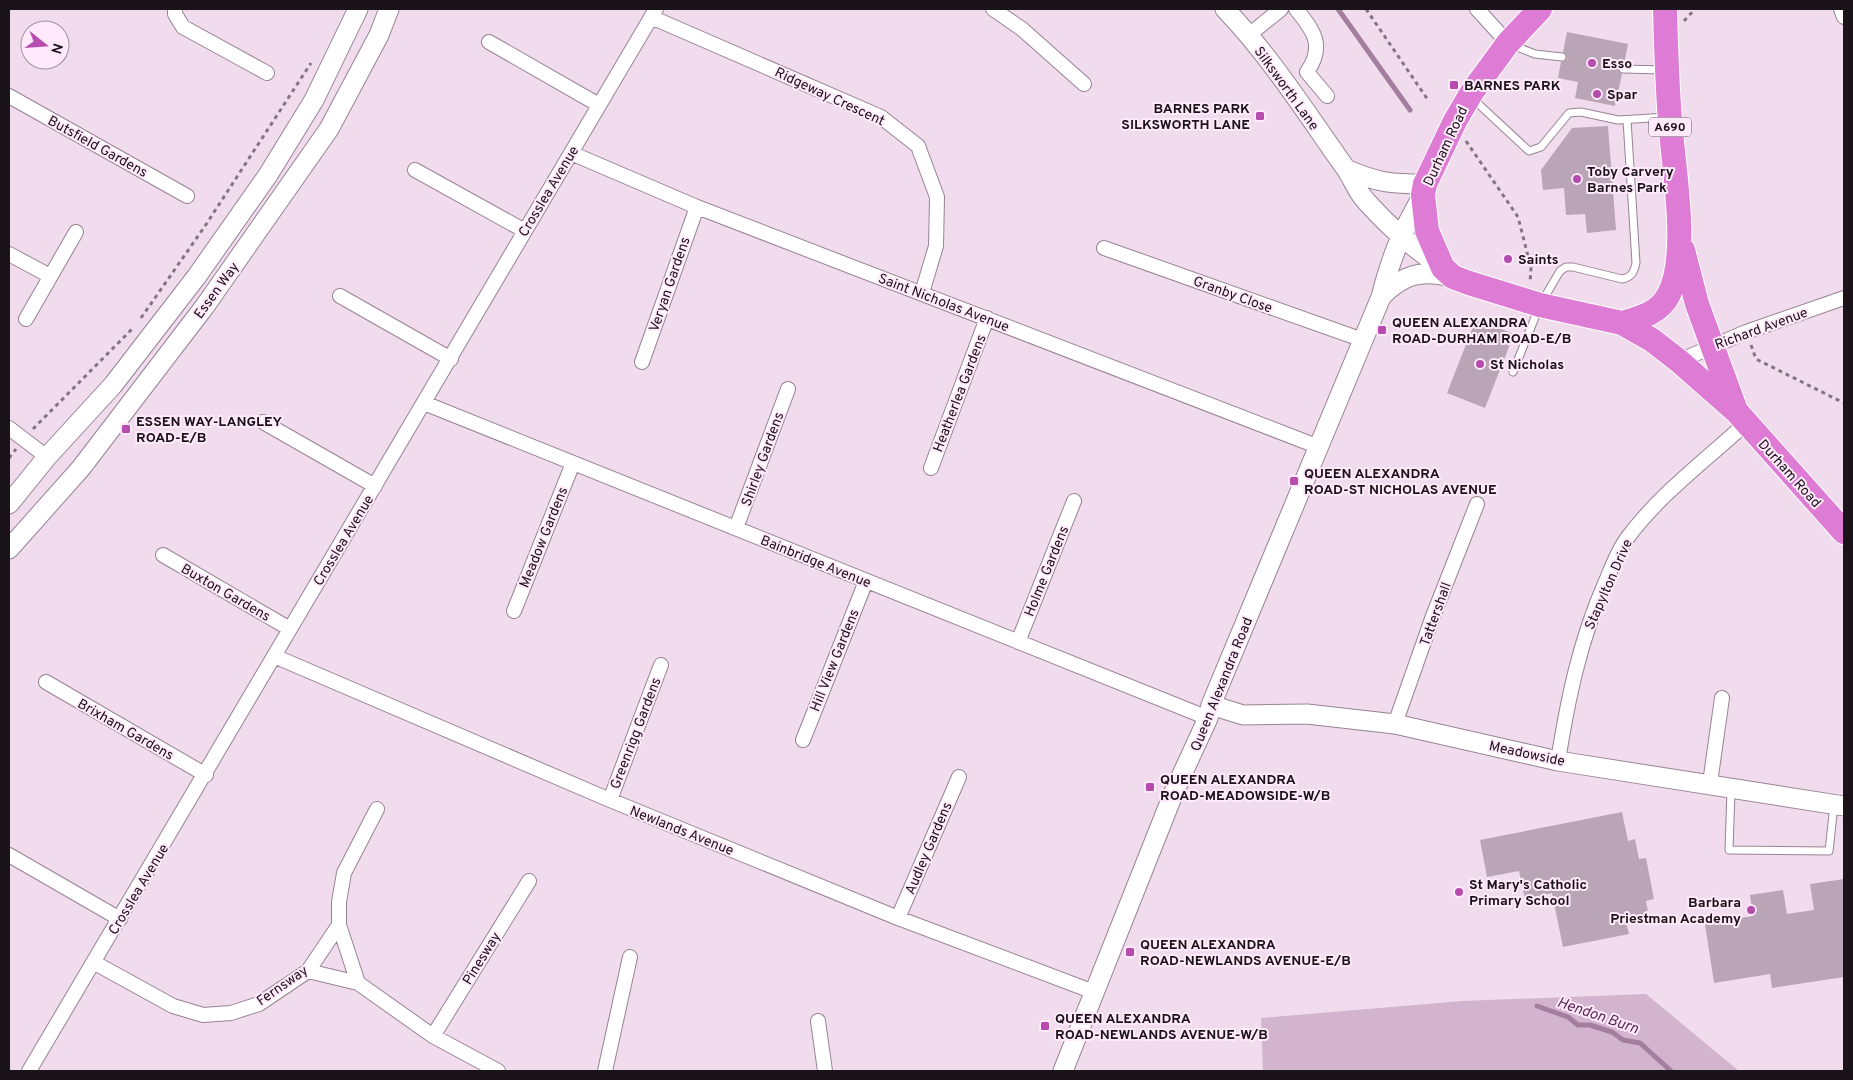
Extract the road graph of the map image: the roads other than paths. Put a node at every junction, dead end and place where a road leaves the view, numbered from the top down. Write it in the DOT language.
graph roads {
  1 [pos="175,9"];
  2 [pos="358,9"];
  3 [pos="389,9"];
  4 [pos="1224,9"];
  5 [pos="1280,9"];
  6 [pos="1296,9"];
  7 [pos="1477,9"];
  8 [pos="1540,9"];
  9 [pos="1841,9"];
  10 [pos="998,10"];
  11 [pos="1665,11"];
  12 [pos="653,13"];
  13 [pos="1844,18"];
  14 [pos="1249,35"];
  15 [pos="489,42"];
  16 [pos="1508,43"];
  17 [pos="1562,57"];
  18 [pos="1623,69"];
  19 [pos="1667,70"];
  20 [pos="268,73"];
  21 [pos="1084,84"];
  22 [pos="9,96"];
  23 [pos="1327,96"];
  24 [pos="1469,96"];
  25 [pos="599,105"];
  26 [pos="1670,117"];
  27 [pos="1627,120"];
  28 [pos="571,153"];
  29 [pos="1346,169"];
  30 [pos="416,170"];
  31 [pos="1424,190"];
  32 [pos="187,196"];
  33 [pos="697,206"];
  34 [pos="525,231"];
  35 [pos="76,232"];
  36 [pos="1400,236"];
  37 [pos="1679,237"];
  38 [pos="1104,248"];
  39 [pos="9,254"];
  40 [pos="1448,273"];
  41 [pos="50,276"];
  42 [pos="922,293"];
  43 [pos="340,296"];
  44 [pos="1381,297"];
  45 [pos="1844,298"];
  46 [pos="1540,305"];
  47 [pos="987,318"];
  48 [pos="26,319"];
  49 [pos="1622,323"];
  50 [pos="1363,340"];
  51 [pos="1711,346"];
  52 [pos="451,359"];
  53 [pos="1679,361"];
  54 [pos="642,362"];
  55 [pos="1513,372"];
  56 [pos="788,389"];
  57 [pos="424,403"];
  58 [pos="1741,418"];
  59 [pos="263,422"];
  60 [pos="9,428"];
  61 [pos="1319,447"];
  62 [pos="47,457"];
  63 [pos="573,463"];
  64 [pos="931,468"];
  65 [pos="375,486"];
  66 [pos="1074,501"];
  67 [pos="9,504"];
  68 [pos="1477,504"];
  69 [pos="736,528"];
  70 [pos="1844,532"];
  71 [pos="9,549"];
  72 [pos="163,555"];
  73 [pos="866,581"];
  74 [pos="514,611"];
  75 [pos="290,629"];
  76 [pos="1018,642"];
  77 [pos="274,656"];
  78 [pos="661,665"];
  79 [pos="46,682"];
  80 [pos="1722,698"];
  81 [pos="1210,711"];
  82 [pos="1395,724"];
  83 [pos="802,740"];
  84 [pos="1558,761"];
  85 [pos="206,775"];
  86 [pos="959,777"];
  87 [pos="1710,783"];
  88 [pos="1732,786"];
  89 [pos="610,800"];
  90 [pos="1839,805"];
  91 [pos="377,809"];
  92 [pos="9,855"];
  93 [pos="529,881"];
  94 [pos="898,918"];
  95 [pos="120,919"];
  96 [pos="338,925"];
  97 [pos="630,957"];
  98 [pos="94,963"];
  99 [pos="308,971"];
  100 [pos="358,983"];
  101 [pos="1094,992"];
  102 [pos="818,1021"];
  103 [pos="433,1036"];
  104 [pos="29,1071"];
  105 [pos="498,1071"];
  106 [pos="605,1071"];
  107 [pos="825,1071"];
  108 [pos="1063,1071"];
  1 -- 20 [label="street"];
  2 -- 62 [label="street, Essen Way"];
  3 -- 71 [label="street, Essen Way"];
  4 -- 14 [label="street, Silksworth Lane"];
  5 -- 14 [label="street"];
  6 -- 23 [label="street"];
  7 -- 16 [label="street"];
  8 -- 16 [label="highway, Durham Road"];
  9 -- 13 [label="street"];
  10 -- 21 [label="street"];
  11 -- 19 [label="highway, Durham Road / A690"];
  12 -- 25 [label="street, Crosslea Avenue"];
  12 -- 42 [label="street, Ridgeway Crescent"];
  14 -- 29 [label="street, Silksworth Lane"];
  15 -- 25 [label="street"];
  16 -- 17 [label="lane"];
  16 -- 24 [label="highway, Durham Road"];
  18 -- 19 [label="lane"];
  19 -- 26 [label="highway, Durham Road / A690"];
  22 -- 32 [label="street, Butsfield Gardens"];
  24 -- 27 [label="lane"];
  24 -- 31 [label="highway, Durham Road"];
  25 -- 28 [label="street, Crosslea Avenue"];
  26 -- 27 [label="lane"];
  26 -- 37 [label="highway, Durham Road / A690"];
  27 -- 46 [label="lane"];
  28 -- 33 [label="street, Saint Nicholas Avenue"];
  28 -- 34 [label="street, Crosslea Avenue"];
  29 -- 31 [label="street"];
  29 -- 36 [label="street, Silksworth Lane"];
  30 -- 34 [label="street"];
  31 -- 36 [label="street, Queen Alexandra Road"];
  31 -- 40 [label="highway, Durham Road"];
  33 -- 42 [label="street, Saint Nicholas Avenue"];
  33 -- 54 [label="street, Veryan Gardens"];
  34 -- 52 [label="street, Crosslea Avenue"];
  35 -- 41 [label="street"];
  36 -- 40 [label="street, Silksworth Lane"];
  36 -- 44 [label="street, Queen Alexandra Road"];
  37 -- 49 [label="highway, Durham Road / A690"];
  37 -- 51 [label="highway, Durham Road / A690"];
  38 -- 50 [label="street, Granby Close"];
  39 -- 41 [label="street"];
  40 -- 44 [label="street, Queen Alexandra Road"];
  40 -- 46 [label="highway, Durham Road / A690"];
  41 -- 48 [label="street"];
  42 -- 47 [label="street, Saint Nicholas Avenue"];
  43 -- 52 [label="street"];
  44 -- 50 [label="street, Queen Alexandra Road"];
  45 -- 51 [label="street, Richard Avenue"];
  46 -- 49 [label="highway, Durham Road / A690"];
  46 -- 55 [label="lane"];
  47 -- 61 [label="street, Saint Nicholas Avenue"];
  47 -- 64 [label="street, Heatherlea Gardens"];
  49 -- 53 [label="highway, Durham Road / A690"];
  50 -- 61 [label="street, Queen Alexandra Road"];
  51 -- 53 [label="street, Richard Avenue"];
  51 -- 58 [label="highway, Durham Road / A690"];
  52 -- 57 [label="street, Crosslea Avenue"];
  53 -- 58 [label="highway, Durham Road / A690"];
  56 -- 69 [label="street, Shirley Gardens"];
  57 -- 63 [label="street, Bainbridge Avenue"];
  57 -- 65 [label="street, Crosslea Avenue"];
  58 -- 70 [label="highway, Durham Road / A690"];
  58 -- 84 [label="street, Stapylton Drive"];
  59 -- 65 [label="street"];
  60 -- 62 [label="street"];
  61 -- 81 [label="street, Queen Alexandra Road"];
  62 -- 67 [label="street, Essen Way"];
  63 -- 69 [label="street, Bainbridge Avenue"];
  63 -- 74 [label="street, Meadow Gardens"];
  65 -- 75 [label="street, Crosslea Avenue"];
  66 -- 76 [label="street, Holme Gardens"];
  68 -- 82 [label="street, Tattershall"];
  69 -- 73 [label="street, Bainbridge Avenue"];
  72 -- 75 [label="street, Buxton Gardens"];
  73 -- 76 [label="street, Bainbridge Avenue"];
  73 -- 83 [label="street, Hill View Gardens"];
  75 -- 77 [label="street, Crosslea Avenue"];
  76 -- 81 [label="street, Bainbridge Avenue"];
  77 -- 85 [label="street, Crosslea Avenue"];
  77 -- 89 [label="street, Newlands Avenue"];
  78 -- 89 [label="street, Greenrigg Gardens"];
  79 -- 85 [label="street, Brixham Gardens"];
  80 -- 87 [label="street"];
  81 -- 82 [label="street, Meadowside"];
  81 -- 101 [label="street, Queen Alexandra Road"];
  82 -- 84 [label="street, Meadowside"];
  84 -- 87 [label="street, Meadowside"];
  85 -- 95 [label="street, Crosslea Avenue"];
  86 -- 94 [label="street, Audley Gardens"];
  87 -- 88 [label="street, Meadowside"];
  88 -- 90 [label="street, Meadowside"];
  88 -- 90 [label="lane"];
  89 -- 94 [label="street, Newlands Avenue"];
  91 -- 96 [label="street"];
  92 -- 95 [label="street"];
  93 -- 103 [label="street, Pinesway"];
  94 -- 101 [label="street, Newlands Avenue"];
  95 -- 98 [label="street, Crosslea Avenue"];
  96 -- 99 [label="street, Fernsway"];
  96 -- 100 [label="street"];
  97 -- 106 [label="street"];
  98 -- 99 [label="street, Fernsway"];
  98 -- 104 [label="street, Crosslea Avenue"];
  99 -- 100 [label="street"];
  100 -- 103 [label="street"];
  101 -- 108 [label="street, Queen Alexandra Road"];
  102 -- 107 [label="street"];
  103 -- 105 [label="street"];
}
